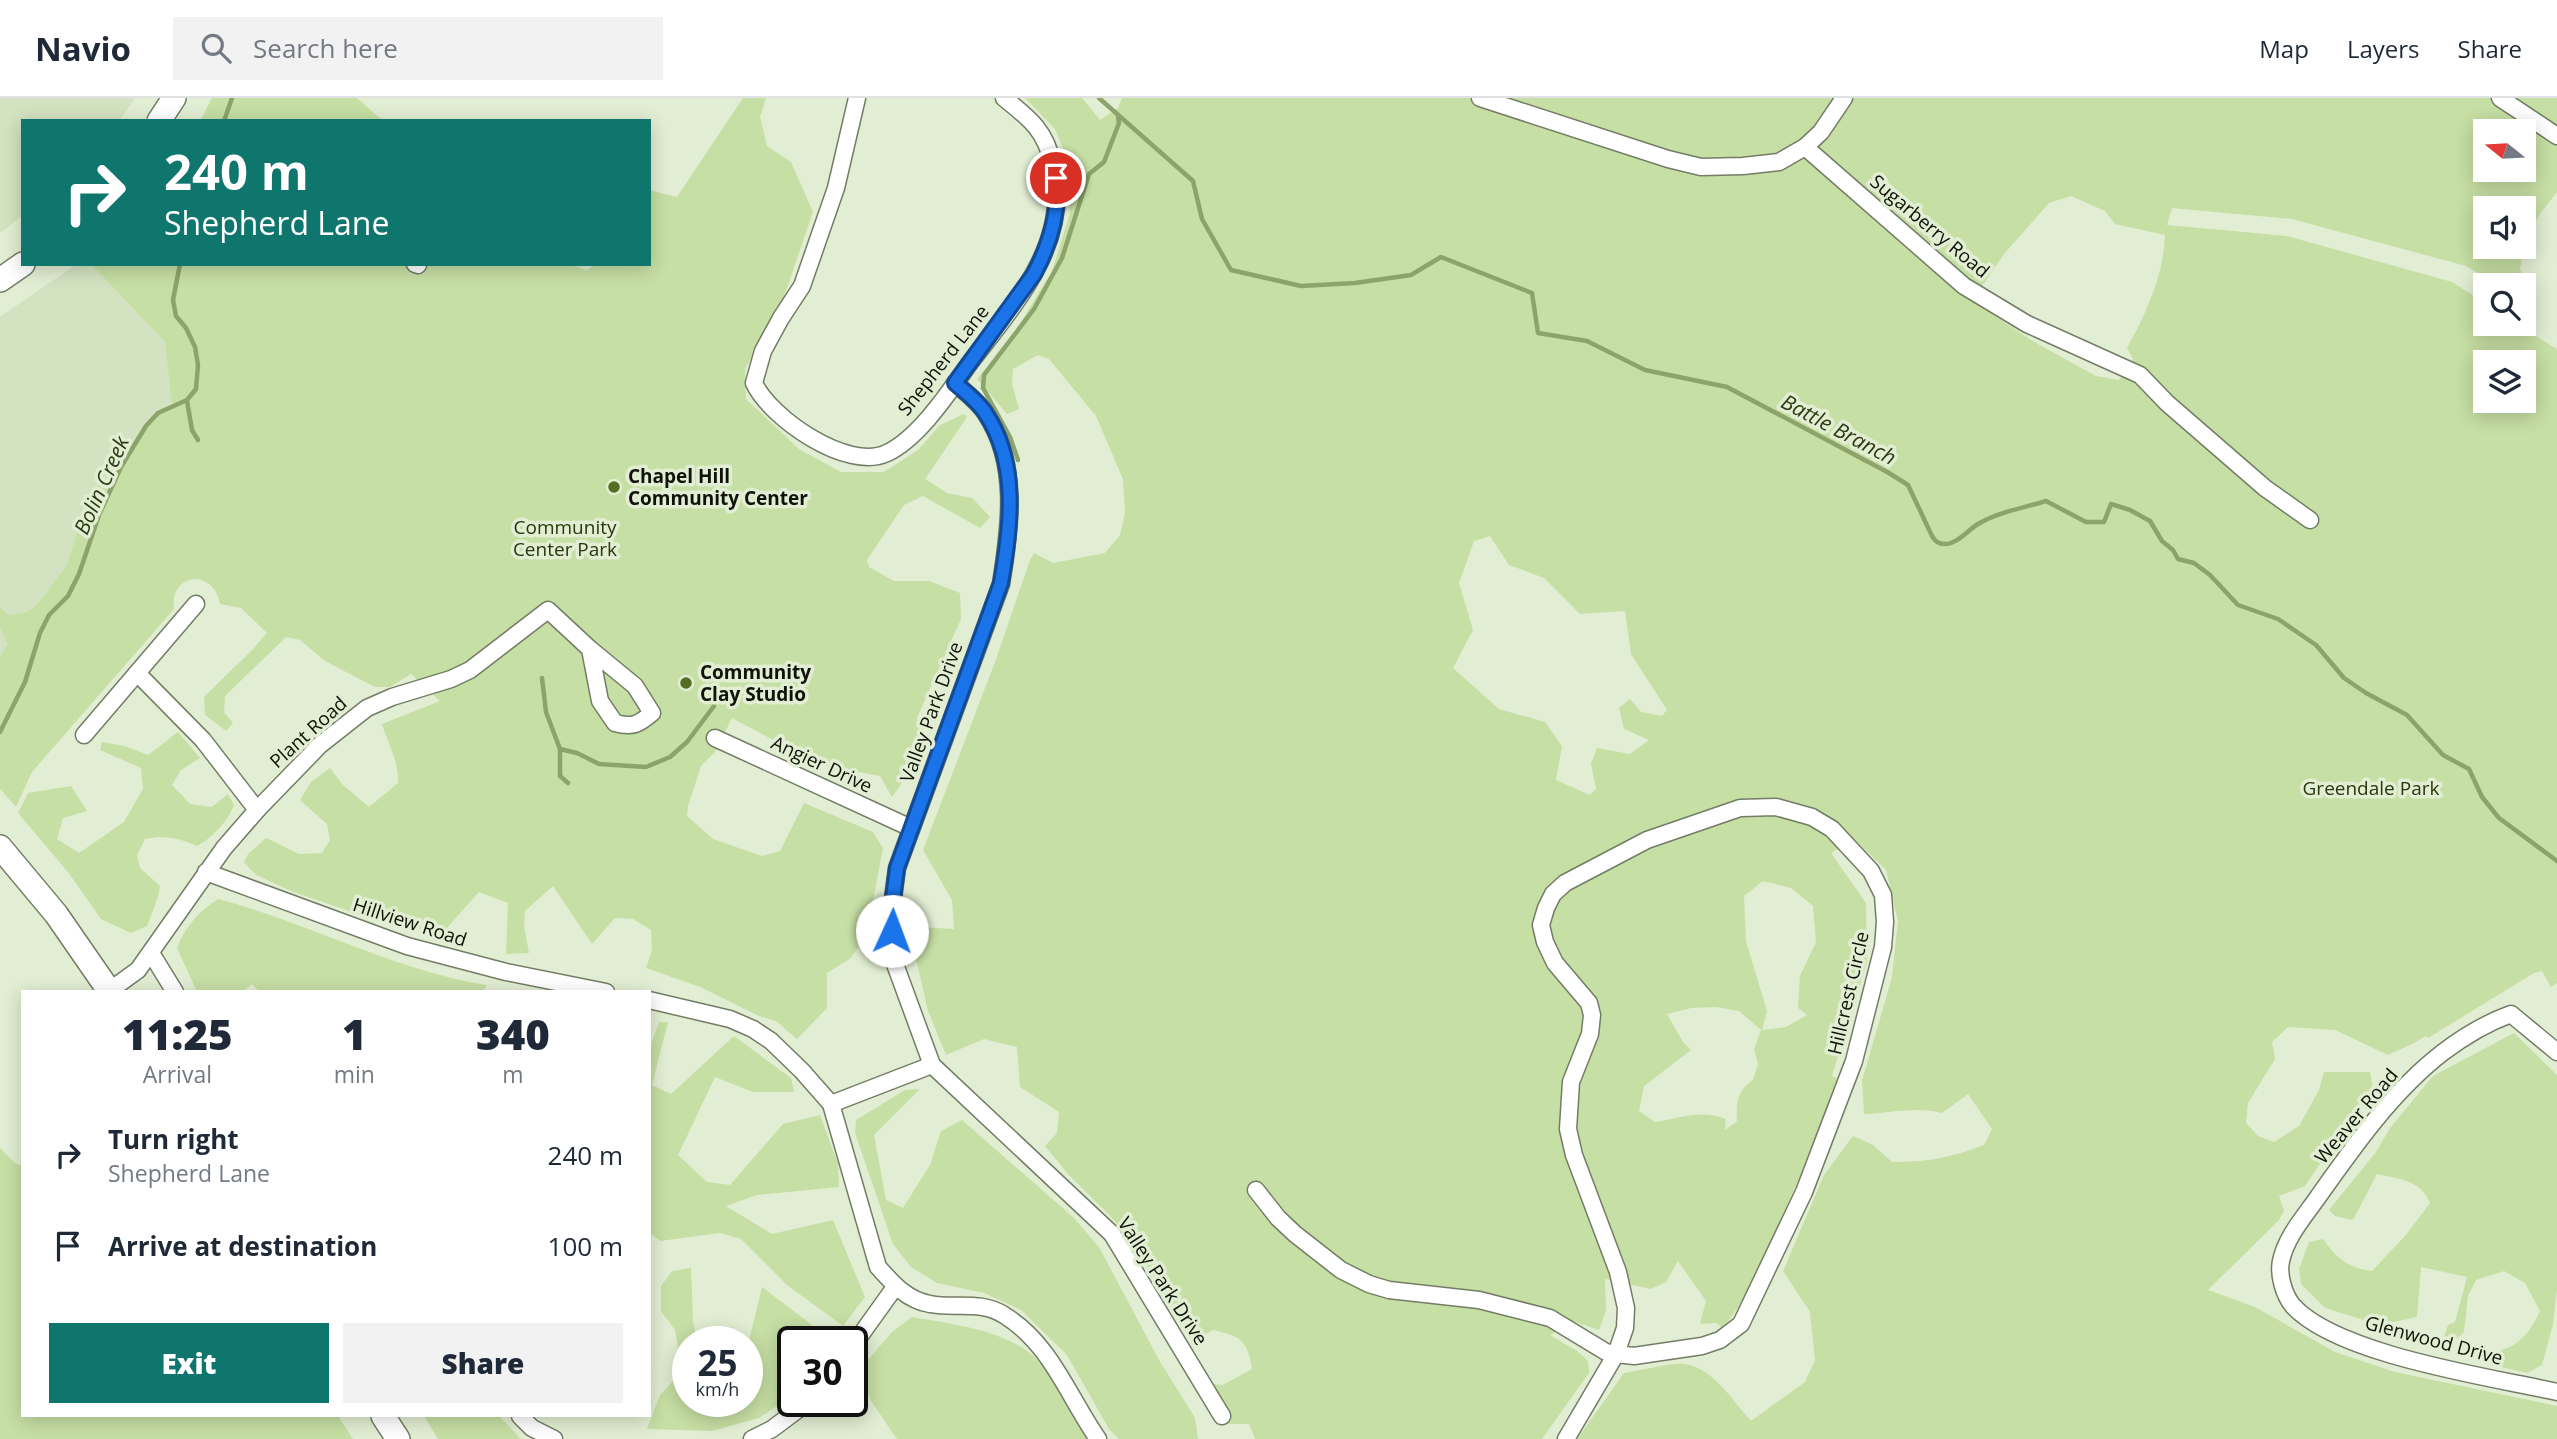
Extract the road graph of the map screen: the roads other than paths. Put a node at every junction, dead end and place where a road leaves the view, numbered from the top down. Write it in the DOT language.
graph roads {
  1 [pos="174,98"];
  2 [pos="858,98"];
  3 [pos="1004,98"];
  4 [pos="1480,98"];
  5 [pos="1844,98"];
  6 [pos="2500,98"];
  7 [pos="160,119"];
  8 [pos="2557,136"];
  9 [pos="1805,147"];
  10 [pos="21,265"];
  11 [pos="0,280"];
  12 [pos="955,383"];
  13 [pos="2310,520"];
  14 [pos="196,604"];
  15 [pos="590,649"];
  16 [pos="137,673"];
  17 [pos="84,735"];
  18 [pos="715,738"];
  19 [pos="257,810"];
  20 [pos="911,828"];
  21 [pos="0,847"];
  22 [pos="206,872"];
  23 [pos="151,953"];
  24 [pos="108,990"];
  25 [pos="112,990"];
  26 [pos="174,990"];
  27 [pos="596,990"];
  28 [pos="651,1000"];
  29 [pos="2557,1052"];
  30 [pos="932,1065"];
  31 [pos="831,1104"];
  32 [pos="1256,1190"];
  33 [pos="2282,1283"];
  34 [pos="895,1287"];
  35 [pos="867,1326"];
  36 [pos="1616,1354"];
  37 [pos="2557,1392"];
  38 [pos="1222,1416"];
  39 [pos="384,1417"];
  40 [pos="521,1417"];
  41 [pos="788,1417"];
  42 [pos="398,1439"];
  43 [pos="554,1439"];
  44 [pos="752,1439"];
  45 [pos="1098,1439"];
  46 [pos="1566,1439"];
  1 -- 7 [label="main road"];
  2 -- 12 [label="street, Shepherd Lane"];
  3 -- 12 [label="street, Shepherd Lane"];
  4 -- 9 [label="street"];
  5 -- 9 [label="street"];
  6 -- 8 [label="street"];
  9 -- 13 [label="street, Sugarberry Road"];
  10 -- 11 [label="main road"];
  12 -- 20 [label="street, Valley Park Drive"];
  14 -- 16 [label="street"];
  15 -- 15 [label="street, Plant Road"];
  15 -- 19 [label="street, Plant Road"];
  16 -- 17 [label="street"];
  16 -- 19 [label="street"];
  18 -- 20 [label="street, Angier Drive"];
  19 -- 22 [label="street, Plant Road"];
  20 -- 30 [label="street, Valley Park Drive"];
  21 -- 24 [label="main road"];
  22 -- 23 [label="street, Plant Road"];
  22 -- 27 [label="street, Hillview Road"];
  23 -- 25 [label="street, Plant Road"];
  23 -- 26 [label="street"];
  28 -- 31 [label="street"];
  29 -- 33 [label="street, Weaver Road"];
  30 -- 31 [label="street"];
  30 -- 38 [label="street, Valley Park Drive"];
  31 -- 34 [label="street"];
  32 -- 36 [label="street, Hillcrest Circle"];
  33 -- 37 [label="street, Glenwood Drive"];
  34 -- 35 [label="street"];
  34 -- 45 [label="street"];
  36 -- 36 [label="street, Hillcrest Circle"];
  36 -- 46 [label="street"];
  39 -- 42 [label="main road"];
  40 -- 43 [label="street"];
  41 -- 44 [label="street"];
}
